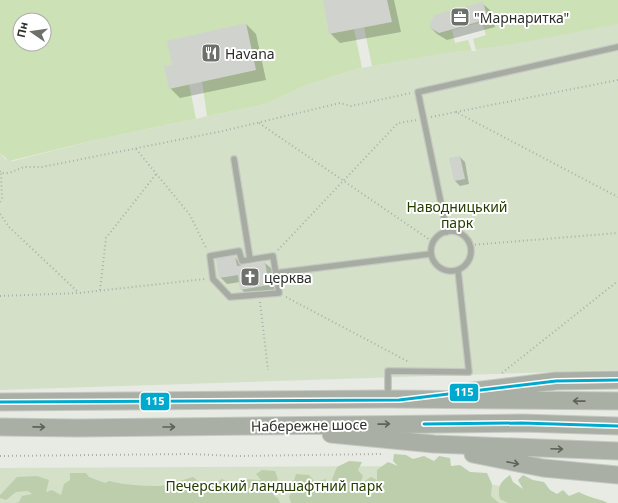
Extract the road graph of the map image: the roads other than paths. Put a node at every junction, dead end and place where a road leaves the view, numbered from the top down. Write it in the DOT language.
graph roads {
  1 [pos="618,47"];
  2 [pos="234,158"];
  3 [pos="447,232"];
  4 [pos="430,254"];
  5 [pos="250,259"];
  6 [pos="458,270"];
  7 [pos="276,274"];
  8 [pos="618,380"];
  9 [pos="393,400"];
  10 [pos="618,401"];
  11 [pos="0,402"];
  12 [pos="276,426"];
  13 [pos="618,426"];
  14 [pos="0,427"];
  15 [pos="434,444"];
  16 [pos="618,451"];
  17 [pos="618,475"];
  1 -- 3 [label="lane"];
  2 -- 5 [label="lane"];
  3 -- 4 [label="lane"];
  3 -- 6 [label="lane"];
  4 -- 6 [label="lane"];
  4 -- 7 [label="lane"];
  5 -- 7 [label="lane"];
  5 -- 7 [label="lane"];
  6 -- 9 [label="lane"];
  8 -- 9 [label="main road"];
  10 -- 9 [label="main road, Набережне шосе, one-way"];
  9 -- 11 [label="main road, Набережне шосе"];
  12 -- 13 [label="main road, Набережне шосе, one-way"];
  14 -- 12 [label="main road, Набережне шосе, one-way"];
  12 -- 15 [label="main road"];
  15 -- 16 [label="main road, one-way"];
  15 -- 17 [label="main road, one-way"];
}
